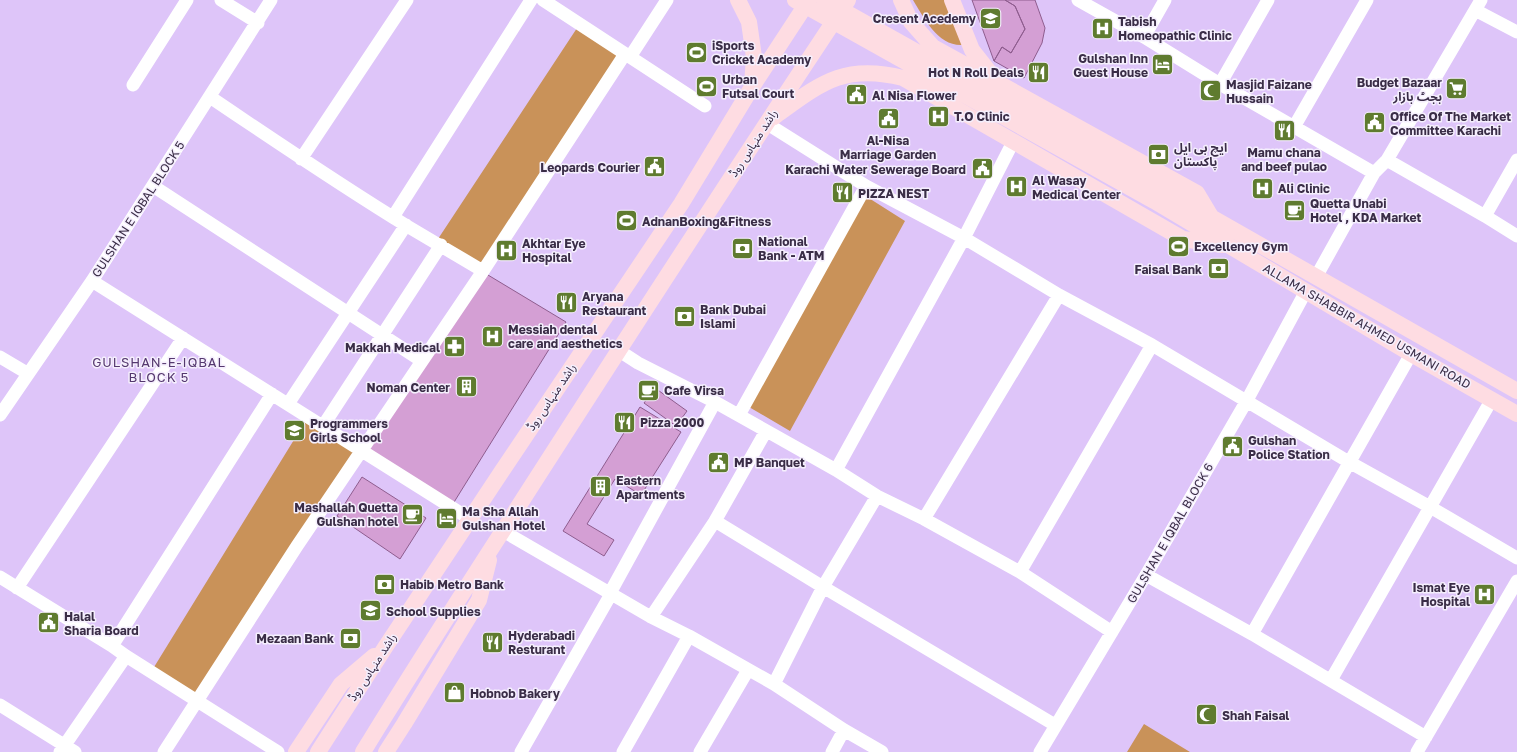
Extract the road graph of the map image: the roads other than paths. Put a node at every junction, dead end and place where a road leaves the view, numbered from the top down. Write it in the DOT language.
graph roads {
  1 [pos="187,0"];
  2 [pos="221,0"];
  3 [pos="271,0"];
  4 [pos="407,0"];
  5 [pos="530,0"];
  6 [pos="543,0"];
  7 [pos="667,0"];
  8 [pos="738,0"];
  9 [pos="795,0"];
  10 [pos="808,0"];
  11 [pos="824,0"];
  12 [pos="848,0"];
  13 [pos="901,0"];
  14 [pos="952,0"];
  15 [pos="1078,0"];
  16 [pos="1165,0"];
  17 [pos="1268,0"];
  18 [pos="1367,0"];
  19 [pos="1478,5"];
  20 [pos="258,22"];
  21 [pos="1517,32"];
  22 [pos="1144,37"];
  23 [pos="628,56"];
  24 [pos="999,84"];
  25 [pos="1220,84"];
  26 [pos="133,85"];
  27 [pos="752,87"];
  28 [pos="210,97"];
  29 [pos="705,106"];
  30 [pos="766,123"];
  31 [pos="1294,127"];
  32 [pos="1013,142"];
  33 [pos="301,159"];
  34 [pos="1387,160"];
  35 [pos="1517,160"];
  36 [pos="1374,173"];
  37 [pos="153,186"];
  38 [pos="866,186"];
  39 [pos="1157,195"];
  40 [pos="1485,216"];
  41 [pos="393,217"];
  42 [pos="1213,220"];
  43 [pos="406,225"];
  44 [pos="1517,236"];
  45 [pos="964,238"];
  46 [pos="441,245"];
  47 [pos="1231,246"];
  48 [pos="483,271"];
  49 [pos="1316,277"];
  50 [pos="92,281"];
  51 [pos="1306,291"];
  52 [pos="1059,295"];
  53 [pos="348,313"];
  54 [pos="382,335"];
  55 [pos="183,338"];
  56 [pos="1152,346"];
  57 [pos="618,350"];
  58 [pos="1411,354"];
  59 [pos="0,356"];
  60 [pos="422,361"];
  61 [pos="27,374"];
  62 [pos="1517,391"];
  63 [pos="272,394"];
  64 [pos="1492,399"];
  65 [pos="715,402"];
  66 [pos="1246,402"];
  67 [pos="288,404"];
  68 [pos="1517,414"];
  69 [pos="0,415"];
  70 [pos="739,415"];
  71 [pos="323,426"];
  72 [pos="766,431"];
  73 [pos="362,451"];
  74 [pos="1349,462"];
  75 [pos="836,470"];
  76 [pos="877,496"];
  77 [pos="1430,507"];
  78 [pos="470,519"];
  79 [pos="924,520"];
  80 [pos="715,521"];
  81 [pos="503,531"];
  82 [pos="492,547"];
  83 [pos="1517,558"];
  84 [pos="1020,572"];
  85 [pos="1146,575"];
  86 [pos="0,577"];
  87 [pos="1517,581"];
  88 [pos="823,587"];
  89 [pos="17,588"];
  90 [pos="610,594"];
  91 [pos="651,617"];
  92 [pos="1112,632"];
  93 [pos="1252,634"];
  94 [pos="689,636"];
  95 [pos="112,646"];
  96 [pos="386,646"];
  97 [pos="126,656"];
  98 [pos="748,670"];
  99 [pos="1331,680"];
  100 [pos="774,684"];
  101 [pos="197,701"];
  102 [pos="0,705"];
  103 [pos="1055,726"];
  104 [pos="844,730"];
  105 [pos="1426,737"];
  106 [pos="66,750"];
  107 [pos="164,752"];
  108 [pos="278,752"];
  109 [pos="296,752"];
  110 [pos="318,752"];
  111 [pos="363,752"];
  112 [pos="386,752"];
  113 [pos="521,752"];
  114 [pos="623,752"];
  115 [pos="700,752"];
  116 [pos="832,752"];
  117 [pos="882,752"];
  118 [pos="1040,752"];
  119 [pos="1417,752"];
  1 -- 26 [label="street"];
  2 -- 20 [label="street"];
  3 -- 20 [label="street, GULSHAN E IQBAL BLOCK 5"];
  4 -- 33 [label="street"];
  5 -- 41 [label="street"];
  6 -- 23 [label="street"];
  7 -- 23 [label="street"];
  8 -- 27 [label="main road"];
  9 -- 39 [label="main road"];
  10 -- 27 [label="main road, راشد منہاس روڈ"];
  11 -- 39 [label="main road"];
  12 -- 30 [label="main road, راشد منہاس روڈ"];
  13 -- 24 [label="main road"];
  14 -- 24 [label="main road"];
  15 -- 22 [label="street"];
  16 -- 22 [label="street"];
  17 -- 25 [label="street"];
  18 -- 31 [label="street"];
  19 -- 21 [label="street"];
  19 -- 34 [label="street"];
  20 -- 28 [label="street, GULSHAN E IQBAL BLOCK 5"];
  22 -- 25 [label="street"];
  23 -- 29 [label="street"];
  23 -- 48 [label="street"];
  24 -- 42 [label="main road"];
  25 -- 31 [label="street"];
  27 -- 78 [label="main road, راشد منہاس روڈ"];
  28 -- 33 [label="street"];
  28 -- 37 [label="street, GULSHAN E IQBAL BLOCK 5"];
  30 -- 32 [label="main road"];
  30 -- 38 [label="street"];
  30 -- 57 [label="main road, راشد منہاس روڈ"];
  31 -- 36 [label="street"];
  32 -- 45 [label="street"];
  32 -- 47 [label="main road"];
  33 -- 41 [label="street"];
  34 -- 36 [label="street"];
  34 -- 40 [label="street"];
  35 -- 40 [label="street"];
  36 -- 49 [label="street"];
  37 -- 50 [label="street, GULSHAN E IQBAL BLOCK 5"];
  37 -- 53 [label="street"];
  38 -- 45 [label="street"];
  38 -- 70 [label="street"];
  39 -- 42 [label="main road, ALLAMA SHABBIR AHMED USMANI ROAD"];
  39 -- 47 [label="main road, ALLAMA SHABBIR AHMED USMANI ROAD"];
  40 -- 44 [label="street"];
  41 -- 43 [label="street"];
  42 -- 49 [label="main road, ALLAMA SHABBIR AHMED USMANI ROAD"];
  43 -- 46 [label="street"];
  43 -- 53 [label="street"];
  45 -- 52 [label="street"];
  45 -- 75 [label="street"];
  46 -- 48 [label="street"];
  46 -- 54 [label="street"];
  47 -- 51 [label="main road, ALLAMA SHABBIR AHMED USMANI ROAD"];
  48 -- 60 [label="street"];
  49 -- 62 [label="main road, ALLAMA SHABBIR AHMED USMANI ROAD"];
  50 -- 55 [label="street"];
  50 -- 61 [label="street, GULSHAN E IQBAL BLOCK 5"];
  51 -- 58 [label="main road, ALLAMA SHABBIR AHMED USMANI ROAD"];
  51 -- 66 [label="street, GULSHAN E IQBAL BLOCK 6"];
  52 -- 56 [label="street"];
  52 -- 79 [label="street"];
  53 -- 54 [label="street"];
  53 -- 67 [label="street"];
  54 -- 60 [label="street"];
  54 -- 71 [label="street"];
  55 -- 63 [label="street"];
  55 -- 89 [label="street"];
  56 -- 66 [label="street"];
  56 -- 84 [label="street"];
  57 -- 65 [label="street"];
  57 -- 81 [label="main road, راشد منہاس روڈ"];
  58 -- 64 [label="main road, ALLAMA SHABBIR AHMED USMANI ROAD"];
  58 -- 74 [label="street"];
  59 -- 61 [label="street"];
  60 -- 73 [label="street"];
  61 -- 69 [label="street, GULSHAN E IQBAL BLOCK 5"];
  63 -- 67 [label="street"];
  63 -- 95 [label="street"];
  64 -- 68 [label="main road, ALLAMA SHABBIR AHMED USMANI ROAD"];
  64 -- 77 [label="street"];
  65 -- 70 [label="street"];
  65 -- 90 [label="street"];
  66 -- 74 [label="street"];
  66 -- 85 [label="street, GULSHAN E IQBAL BLOCK 6"];
  67 -- 71 [label="street"];
  70 -- 72 [label="street"];
  71 -- 73 [label="street"];
  72 -- 75 [label="street"];
  72 -- 80 [label="street"];
  73 -- 78 [label="street"];
  73 -- 101 [label="street"];
  74 -- 77 [label="street"];
  74 -- 93 [label="street"];
  75 -- 76 [label="street"];
  76 -- 79 [label="street"];
  76 -- 88 [label="street"];
  77 -- 83 [label="street"];
  77 -- 99 [label="street"];
  78 -- 96 [label="main road, راشد منہاس روڈ"];
  79 -- 84 [label="street"];
  80 -- 88 [label="street"];
  80 -- 91 [label="street"];
  81 -- 82 [label="main road, راشد منہاس روڈ"];
  81 -- 90 [label="street"];
  82 -- 111 [label="main road, راشد منہاس روڈ"];
  82 -- 112 [label="main road"];
  84 -- 92 [label="street"];
  85 -- 92 [label="street, GULSHAN E IQBAL BLOCK 6"];
  85 -- 93 [label="street"];
  86 -- 89 [label="street"];
  87 -- 105 [label="street"];
  88 -- 100 [label="street"];
  88 -- 103 [label="street"];
  89 -- 95 [label="street"];
  90 -- 91 [label="street"];
  90 -- 113 [label="street"];
  91 -- 94 [label="street"];
  92 -- 103 [label="street, GULSHAN E IQBAL BLOCK 6"];
  93 -- 99 [label="street"];
  94 -- 98 [label="street"];
  94 -- 114 [label="street"];
  95 -- 97 [label="street"];
  96 -- 109 [label="main road"];
  96 -- 110 [label="main road, راشد منہاس روڈ"];
  97 -- 101 [label="street"];
  97 -- 106 [label="street"];
  98 -- 100 [label="street"];
  98 -- 115 [label="street"];
  99 -- 105 [label="street"];
  100 -- 104 [label="street"];
  101 -- 107 [label="street"];
  101 -- 108 [label="street"];
  102 -- 106 [label="street"];
  103 -- 118 [label="street, GULSHAN E IQBAL BLOCK 6"];
  104 -- 116 [label="street"];
  104 -- 117 [label="street"];
  105 -- 119 [label="street"];
}
